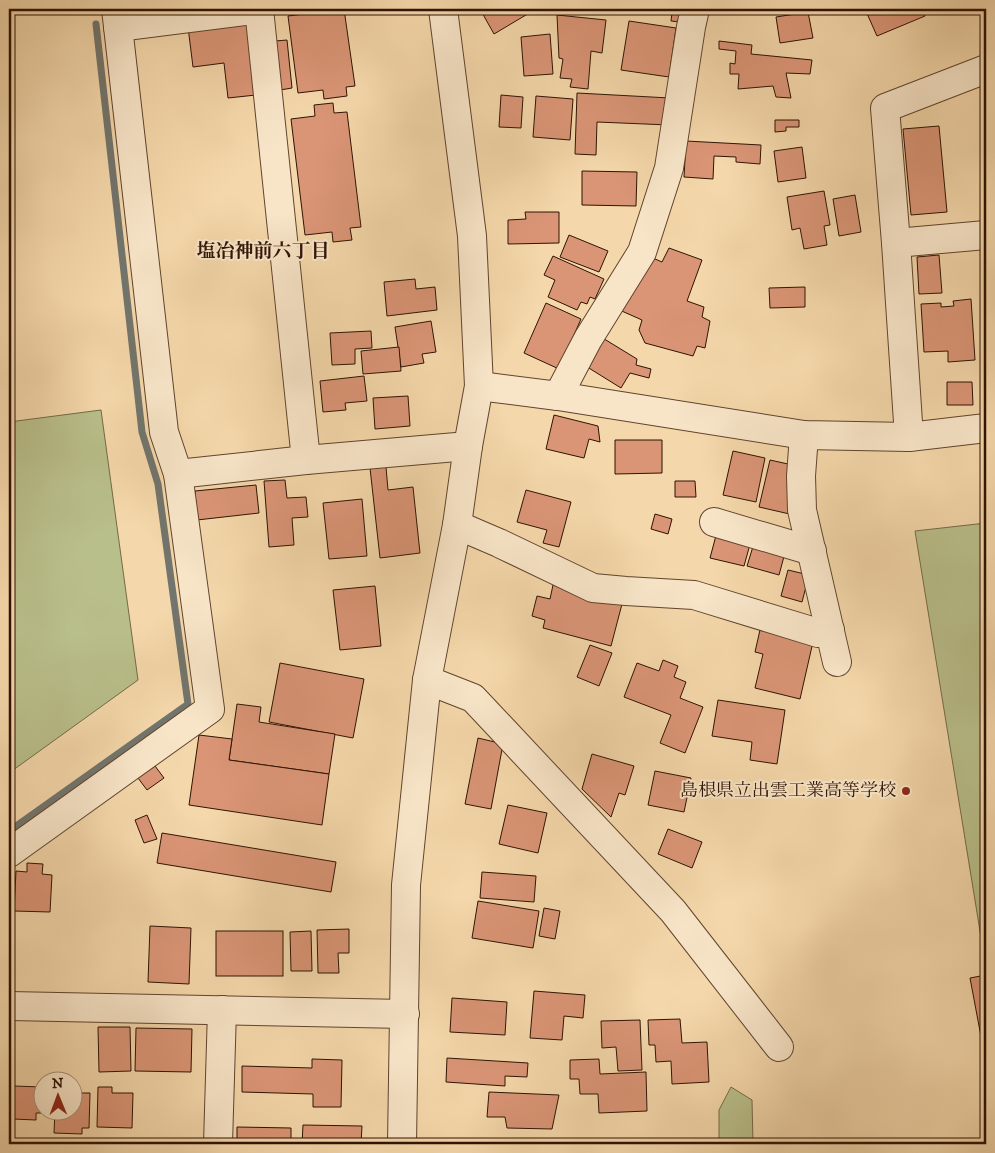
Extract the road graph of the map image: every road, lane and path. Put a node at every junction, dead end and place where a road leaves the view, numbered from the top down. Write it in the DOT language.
graph roads {
  1 [pos="260,9"];
  2 [pos="443,9"];
  3 [pos="695,9"];
  4 [pos="117,18"];
  5 [pos="986,69"];
  6 [pos="986,235"];
  7 [pos="896,243"];
  8 [pos="479,386"];
  9 [pos="558,396"];
  10 [pos="986,428"];
  11 [pos="804,435"];
  12 [pos="909,437"];
  13 [pos="468,446"];
  14 [pos="306,460"];
  15 [pos="178,474"];
  16 [pos="714,522"];
  17 [pos="457,525"];
  18 [pos="812,551"];
  19 [pos="830,630"];
  20 [pos="837,662"];
  21 [pos="427,680"];
  22 [pos="9,853"];
  23 [pos="9,1006"];
  24 [pos="222,1010"];
  25 [pos="405,1014"];
  26 [pos="779,1047"];
  27 [pos="218,1144"];
  28 [pos="402,1144"];
  1 -- 4 [label="street"];
  1 -- 14 [label="street"];
  2 -- 8 [label="street"];
  3 -- 9 [label="street"];
  4 -- 15 [label="street"];
  5 -- 7 [label="street"];
  6 -- 7 [label="street"];
  7 -- 12 [label="street"];
  8 -- 9 [label="street"];
  8 -- 13 [label="street"];
  9 -- 11 [label="street"];
  10 -- 12 [label="street"];
  11 -- 12 [label="street"];
  11 -- 18 [label="street"];
  13 -- 14 [label="street"];
  13 -- 17 [label="street"];
  14 -- 15 [label="street"];
  15 -- 22 [label="street"];
  16 -- 18 [label="street"];
  17 -- 19 [label="street"];
  17 -- 21 [label="street"];
  18 -- 19 [label="street"];
  19 -- 20 [label="street"];
  21 -- 25 [label="street"];
  21 -- 26 [label="street"];
  23 -- 24 [label="street"];
  24 -- 25 [label="street"];
  24 -- 27 [label="street"];
  25 -- 28 [label="street"];
}
